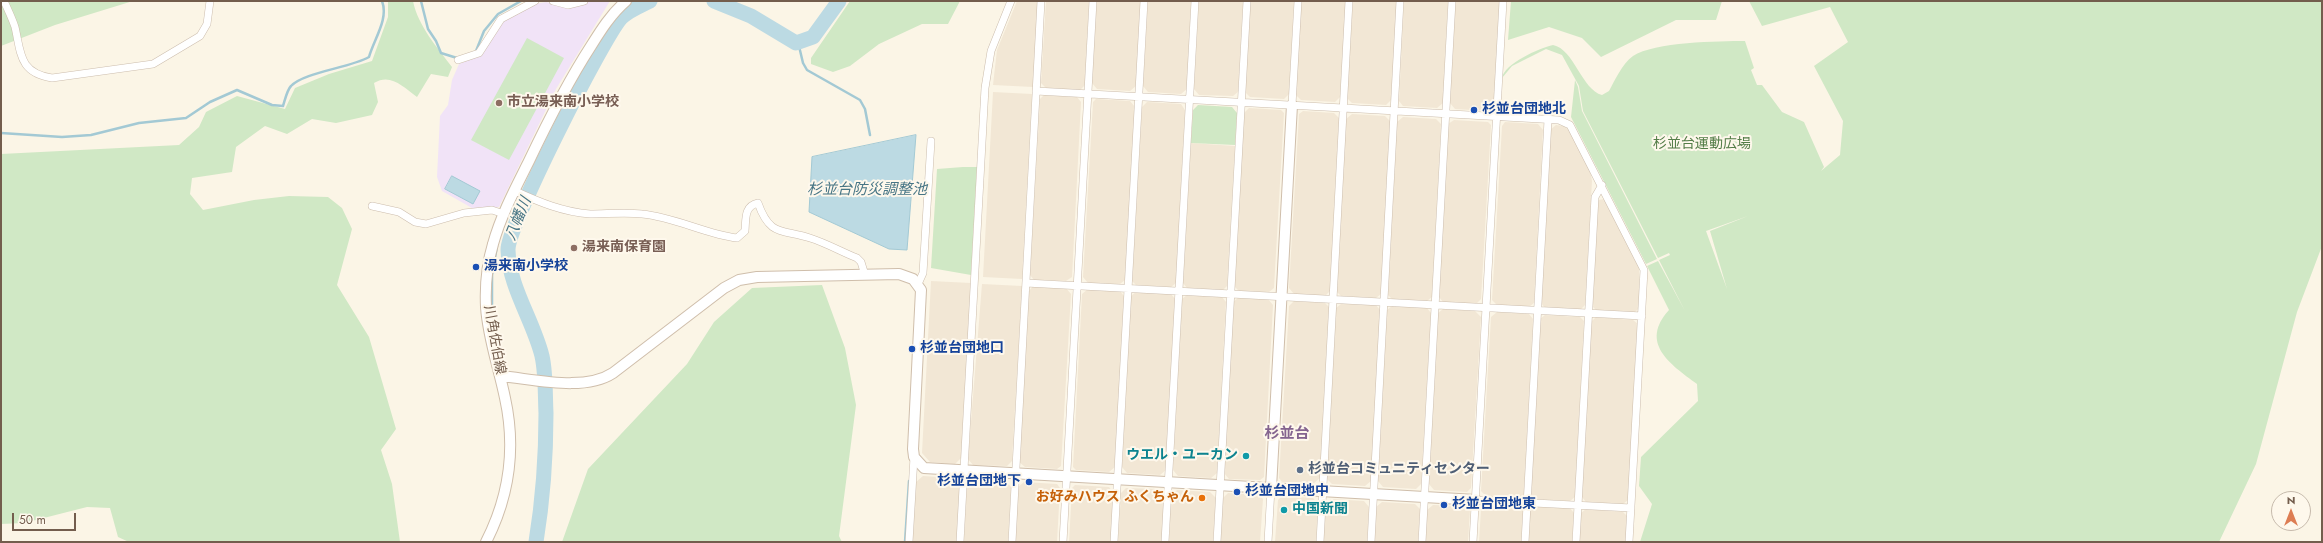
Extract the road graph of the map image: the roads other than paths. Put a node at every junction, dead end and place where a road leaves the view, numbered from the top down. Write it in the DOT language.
graph roads {
  1 [pos="4,1"];
  2 [pos="210,1"];
  3 [pos="535,1"];
  4 [pos="553,1"];
  5 [pos="584,1"];
  6 [pos="626,1"];
  7 [pos="1012,1"];
  8 [pos="1041,1"];
  9 [pos="1093,1"];
  10 [pos="1144,1"];
  11 [pos="1195,1"];
  12 [pos="1246,1"];
  13 [pos="1298,1"];
  14 [pos="1349,1"];
  15 [pos="1400,1"];
  16 [pos="1452,1"];
  17 [pos="1503,1"];
  18 [pos="458,60"];
  19 [pos="1036,91"];
  20 [pos="1088,94"];
  21 [pos="1139,96"];
  22 [pos="1190,99"];
  23 [pos="1241,102"];
  24 [pos="1292,105"];
  25 [pos="1343,108"];
  26 [pos="1394,111"];
  27 [pos="1445,114"];
  28 [pos="1497,117"];
  29 [pos="1548,120"];
  30 [pos="931,141"];
  31 [pos="1602,184"];
  32 [pos="517,192"];
  33 [pos="372,206"];
  34 [pos="504,214"];
  35 [pos="865,275"];
  36 [pos="1026,283"];
  37 [pos="918,284"];
  38 [pos="1077,285"];
  39 [pos="1128,288"];
  40 [pos="1179,291"];
  41 [pos="1230,294"];
  42 [pos="1281,297"];
  43 [pos="1333,300"];
  44 [pos="1384,302"];
  45 [pos="1435,305"];
  46 [pos="1486,308"];
  47 [pos="1537,311"];
  48 [pos="1588,314"];
  49 [pos="1642,316"];
  50 [pos="500,376"];
  51 [pos="914,457"];
  52 [pos="964,471"];
  53 [pos="1015,474"];
  54 [pos="1066,477"];
  55 [pos="1118,480"];
  56 [pos="1169,483"];
  57 [pos="1220,486"];
  58 [pos="1271,488"];
  59 [pos="1322,491"];
  60 [pos="1374,494"];
  61 [pos="1424,497"];
  62 [pos="1476,500"];
  63 [pos="1527,502"];
  64 [pos="1578,505"];
  65 [pos="1631,508"];
  66 [pos="486,542"];
  67 [pos="909,542"];
  68 [pos="960,542"];
  69 [pos="1012,542"];
  70 [pos="1063,542"];
  71 [pos="1114,542"];
  72 [pos="1165,542"];
  73 [pos="1217,542"];
  74 [pos="1268,542"];
  75 [pos="1320,542"];
  76 [pos="1371,542"];
  77 [pos="1422,542"];
  78 [pos="1473,542"];
  79 [pos="1525,542"];
  80 [pos="1576,542"];
  81 [pos="1629,542"];
  1 -- 2 [label="street"];
  3 -- 18 [label="street"];
  4 -- 5 [label="street"];
  6 -- 32 [label="street, 川角佐伯線"];
  7 -- 52 [label="street"];
  8 -- 19 [label="street"];
  9 -- 20 [label="street"];
  10 -- 21 [label="street"];
  11 -- 22 [label="street"];
  12 -- 23 [label="street"];
  13 -- 24 [label="street"];
  14 -- 25 [label="street"];
  15 -- 26 [label="street"];
  16 -- 27 [label="street"];
  17 -- 28 [label="street"];
  19 -- 20 [label="street"];
  19 -- 36 [label="street"];
  20 -- 21 [label="street"];
  20 -- 38 [label="street"];
  21 -- 22 [label="street"];
  21 -- 39 [label="street"];
  22 -- 23 [label="street"];
  22 -- 40 [label="street"];
  23 -- 24 [label="street"];
  23 -- 41 [label="street"];
  24 -- 25 [label="street"];
  24 -- 42 [label="street"];
  25 -- 26 [label="street"];
  25 -- 43 [label="street"];
  26 -- 27 [label="street"];
  26 -- 44 [label="street"];
  27 -- 28 [label="street"];
  27 -- 45 [label="street"];
  28 -- 29 [label="street"];
  28 -- 46 [label="street"];
  29 -- 31 [label="street"];
  29 -- 47 [label="street"];
  30 -- 37 [label="street"];
  31 -- 48 [label="street"];
  31 -- 49 [label="street"];
  32 -- 34 [label="street, 川角佐伯線"];
  32 -- 35 [label="street"];
  33 -- 34 [label="street"];
  34 -- 50 [label="street, 川角佐伯線"];
  35 -- 37 [label="street"];
  35 -- 50 [label="street"];
  36 -- 38 [label="street"];
  36 -- 53 [label="street"];
  37 -- 51 [label="street"];
  38 -- 39 [label="street"];
  38 -- 54 [label="street"];
  39 -- 40 [label="street"];
  39 -- 55 [label="street"];
  40 -- 41 [label="street"];
  40 -- 56 [label="street"];
  41 -- 42 [label="street"];
  41 -- 57 [label="street"];
  42 -- 43 [label="street"];
  42 -- 58 [label="street"];
  43 -- 44 [label="street"];
  43 -- 59 [label="street"];
  44 -- 45 [label="street"];
  44 -- 60 [label="street"];
  45 -- 46 [label="street"];
  45 -- 61 [label="street"];
  46 -- 47 [label="street"];
  46 -- 62 [label="street"];
  47 -- 48 [label="street"];
  47 -- 63 [label="street"];
  48 -- 49 [label="street"];
  48 -- 64 [label="street"];
  49 -- 65 [label="street"];
  50 -- 66 [label="street, 川角佐伯線"];
  51 -- 52 [label="street"];
  51 -- 67 [label="street"];
  52 -- 53 [label="street"];
  52 -- 68 [label="street"];
  53 -- 54 [label="street"];
  53 -- 69 [label="street"];
  54 -- 55 [label="street"];
  54 -- 70 [label="street"];
  55 -- 56 [label="street"];
  55 -- 71 [label="street"];
  56 -- 57 [label="street"];
  56 -- 72 [label="street"];
  57 -- 58 [label="street"];
  57 -- 73 [label="street"];
  58 -- 59 [label="street"];
  58 -- 74 [label="street"];
  59 -- 60 [label="street"];
  59 -- 75 [label="street"];
  60 -- 61 [label="street"];
  60 -- 76 [label="street"];
  61 -- 62 [label="street"];
  61 -- 77 [label="street"];
  62 -- 63 [label="street"];
  62 -- 78 [label="street"];
  63 -- 64 [label="street"];
  63 -- 79 [label="street"];
  64 -- 65 [label="street"];
  64 -- 80 [label="street"];
  65 -- 81 [label="street"];
}
